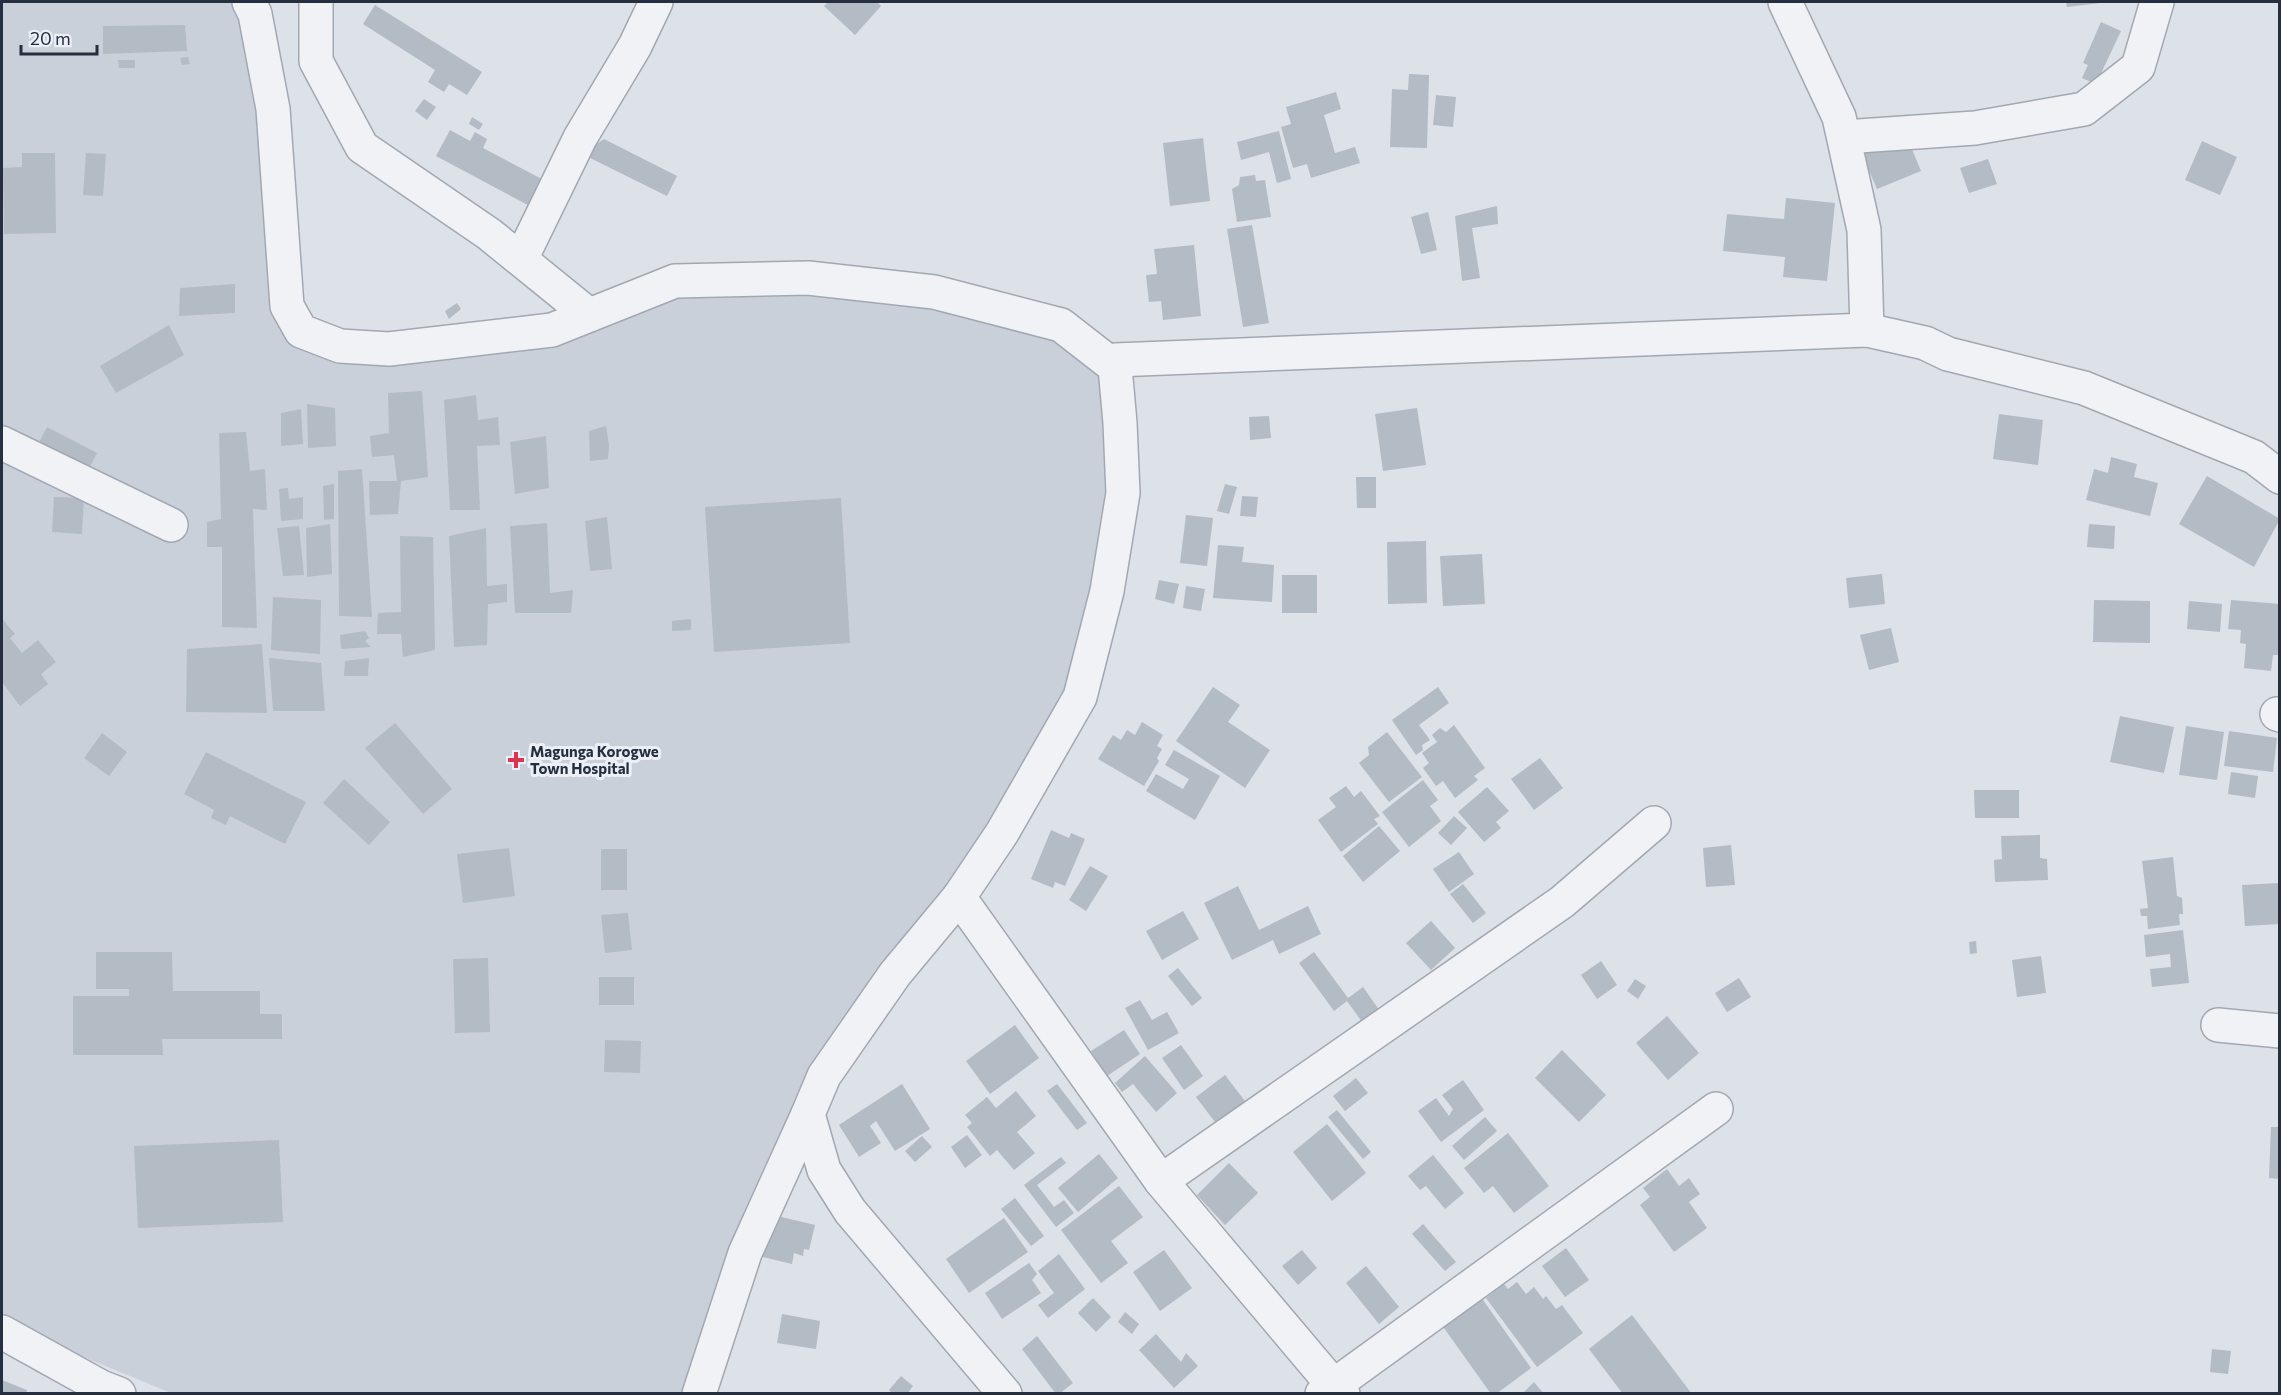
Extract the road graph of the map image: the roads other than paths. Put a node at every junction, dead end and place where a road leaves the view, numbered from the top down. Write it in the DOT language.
graph roads {
  1 [pos="249,2"];
  2 [pos="316,2"];
  3 [pos="656,2"];
  4 [pos="1785,2"];
  5 [pos="2157,2"];
  6 [pos="1844,137"];
  7 [pos="520,259"];
  8 [pos="590,315"];
  9 [pos="1867,330"];
  10 [pos="1115,367"];
  11 [pos="2,442"];
  12 [pos="2280,477"];
  13 [pos="171,525"];
  14 [pos="1654,823"];
  15 [pos="959,897"];
  16 [pos="2218,1024"];
  17 [pos="2280,1030"];
  18 [pos="1716,1109"];
  19 [pos="808,1114"];
  20 [pos="1161,1181"];
  21 [pos="2,1332"];
  22 [pos="1333,1391"];
  23 [pos="119,1394"];
  24 [pos="699,1394"];
  25 [pos="1005,1394"];
  1 -- 8 [label="street"];
  2 -- 7 [label="street"];
  3 -- 7 [label="street"];
  4 -- 6 [label="street"];
  5 -- 6 [label="street"];
  6 -- 9 [label="street"];
  7 -- 8 [label="street"];
  8 -- 10 [label="street"];
  9 -- 10 [label="street"];
  9 -- 12 [label="street"];
  10 -- 15 [label="street"];
  11 -- 13 [label="street"];
  14 -- 20 [label="street"];
  15 -- 19 [label="street"];
  15 -- 20 [label="street"];
  16 -- 17 [label="street"];
  18 -- 22 [label="street"];
  19 -- 24 [label="street"];
  19 -- 25 [label="street"];
  20 -- 22 [label="street"];
  21 -- 23 [label="street"];
}
